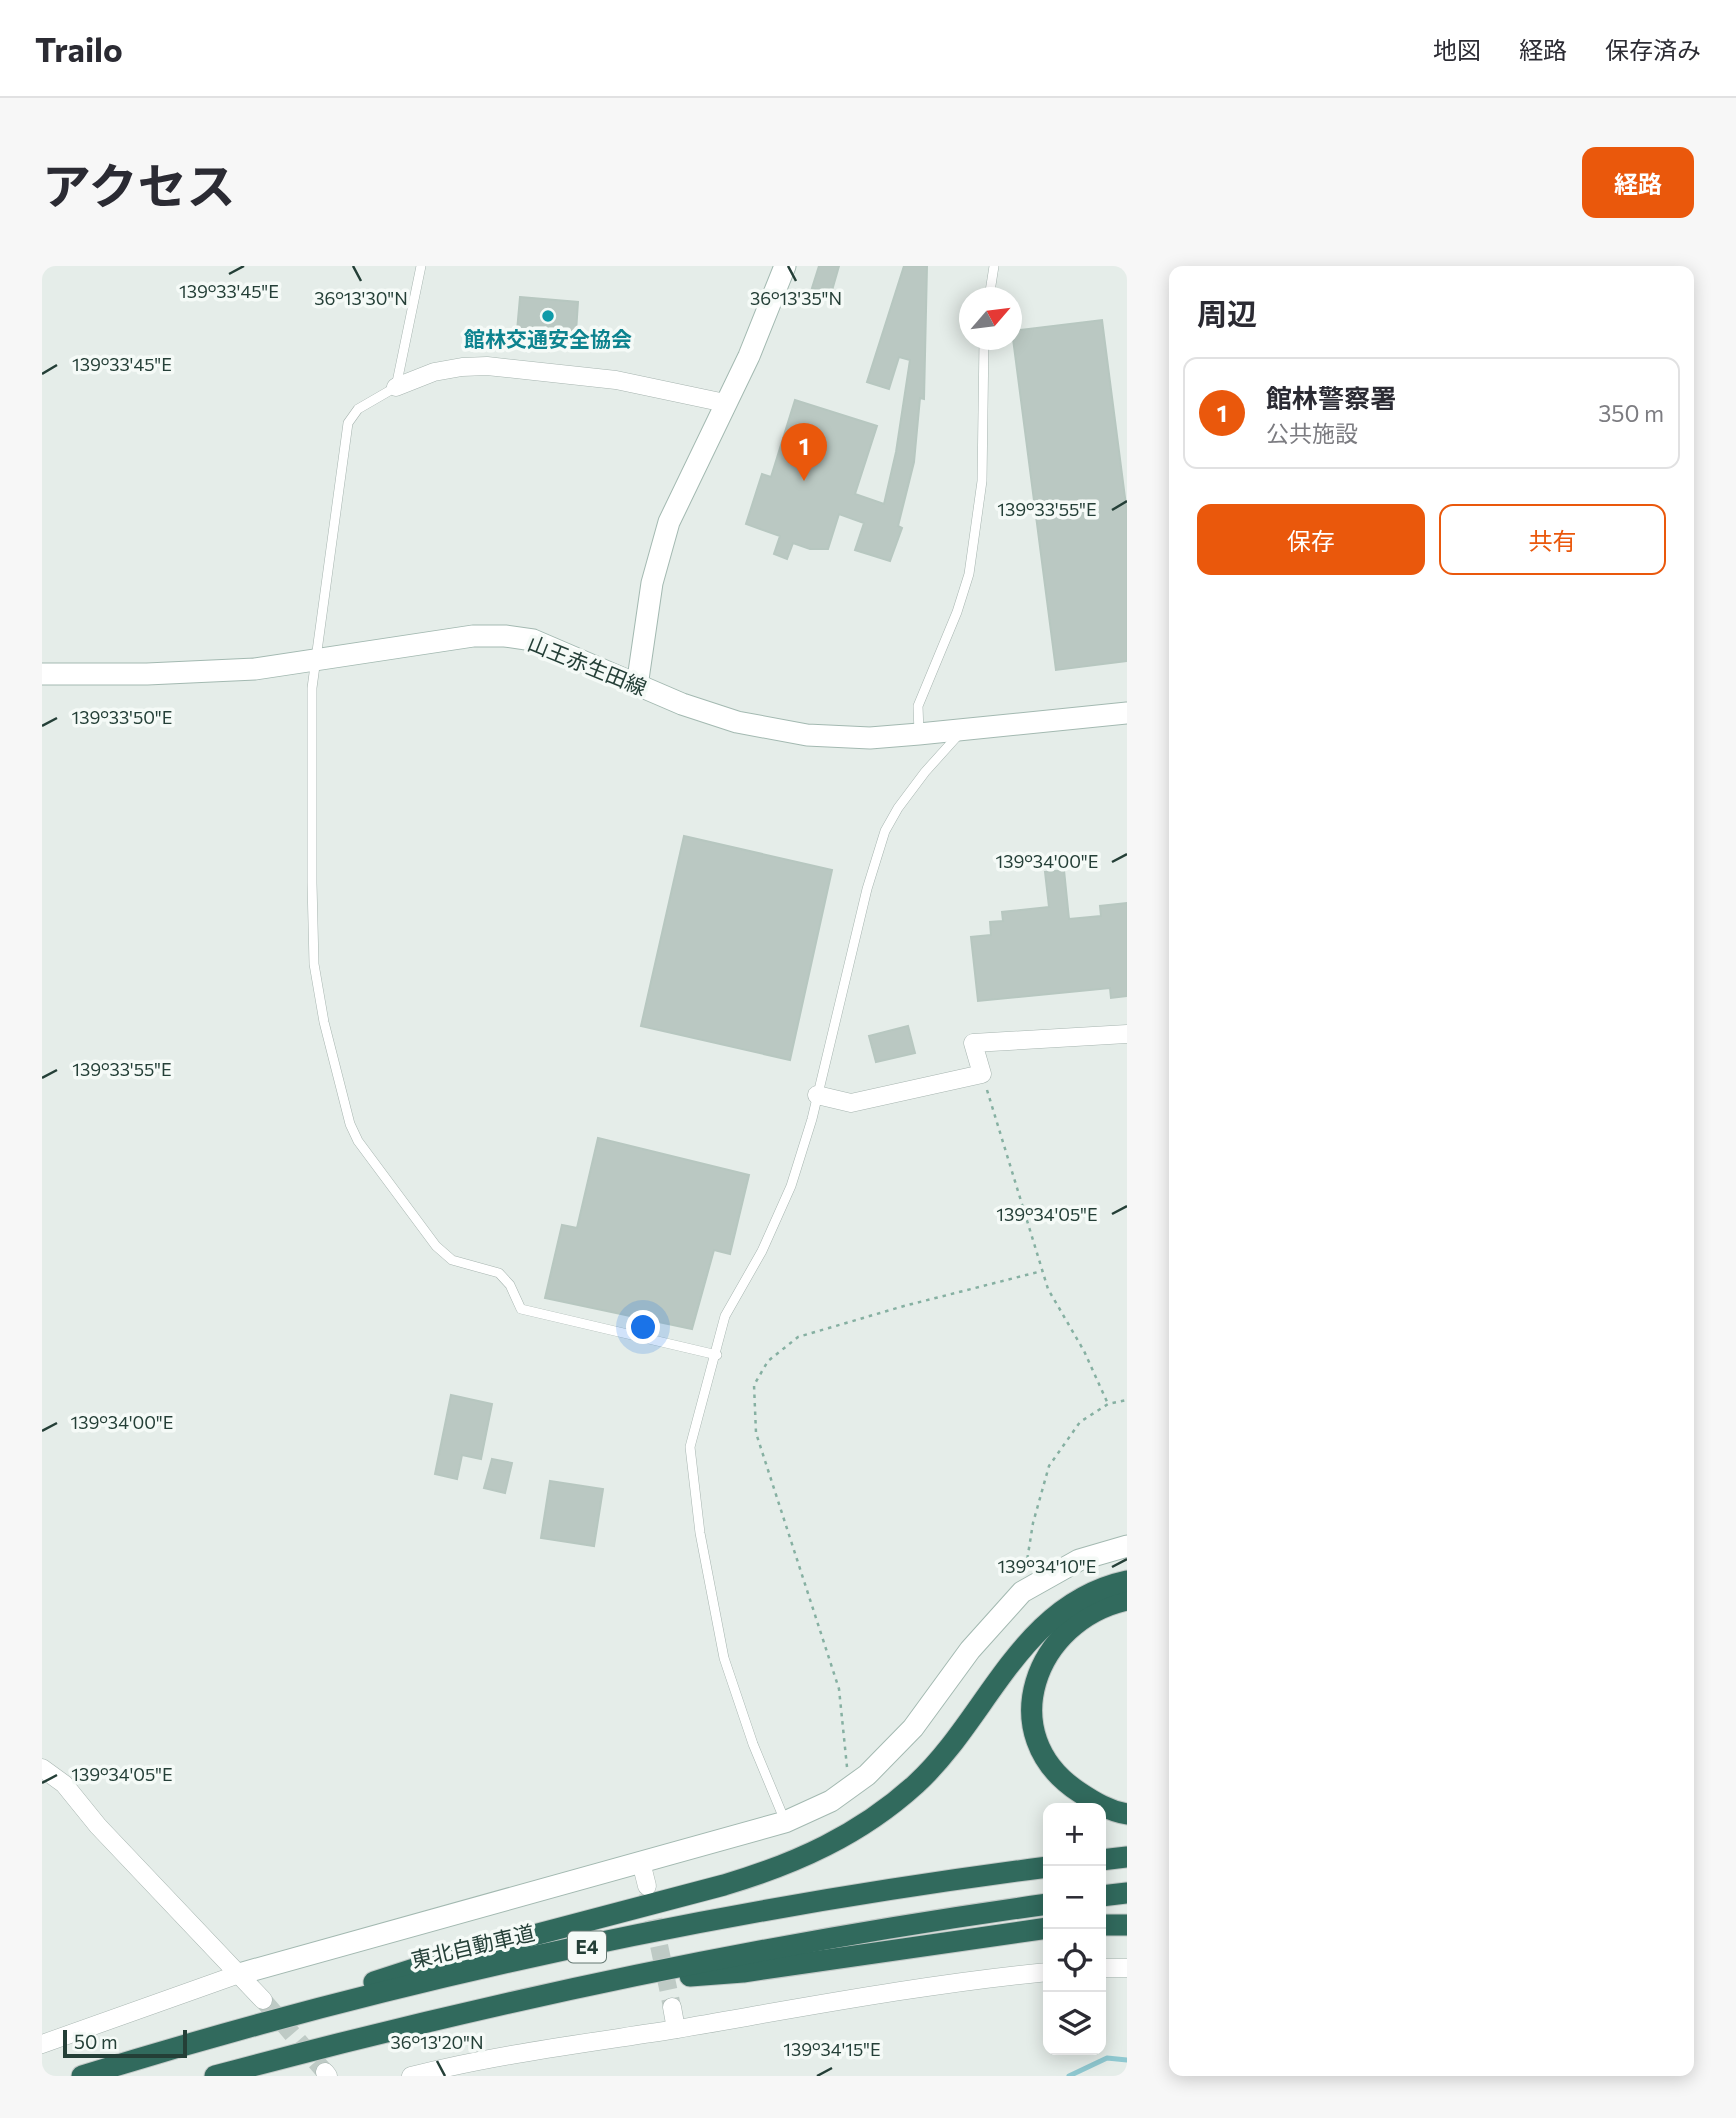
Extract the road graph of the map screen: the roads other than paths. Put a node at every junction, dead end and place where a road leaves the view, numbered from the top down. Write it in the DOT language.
graph roads {
  1 [pos="421,266"];
  2 [pos="785,266"];
  3 [pos="994,266"];
  4 [pos="991,287"];
  5 [pos="984,350"];
  6 [pos="396,387"];
  7 [pos="725,403"];
  8 [pos="317,661"];
  9 [pos="42,674"];
  10 [pos="637,685"];
  11 [pos="1127,713"];
  12 [pos="963,730"];
  13 [pos="919,734"];
  14 [pos="1127,1034"];
  15 [pos="817,1095"];
  16 [pos="716,1355"];
  17 [pos="1127,1546"];
  18 [pos="1127,1581"];
  19 [pos="1127,1600"];
  20 [pos="42,1768"];
  21 [pos="1127,1814"];
  22 [pos="785,1822"];
  23 [pos="1127,1857"];
  24 [pos="1106,1859"];
  25 [pos="641,1862"];
  26 [pos="1043,1868"];
  27 [pos="647,1886"];
  28 [pos="1127,1893"];
  29 [pos="1106,1895"];
  30 [pos="1043,1905"];
  31 [pos="1106,1925"];
  32 [pos="1127,1925"];
  33 [pos="1043,1929"];
  34 [pos="1106,1968"];
  35 [pos="1127,1969"];
  36 [pos="1043,1973"];
  37 [pos="239,1974"];
  38 [pos="600,1983"];
  39 [pos="263,2000"];
  40 [pos="673,2007"];
  41 [pos="291,2016"];
  42 [pos="676,2029"];
  43 [pos="42,2044"];
  44 [pos="82,2076"];
  45 [pos="215,2076"];
  46 [pos="411,2076"];
  1 -- 6 [label="lane"];
  2 -- 7 [label="street"];
  3 -- 4 [label="lane"];
  5 -- 13 [label="lane"];
  6 -- 7 [label="street"];
  6 -- 8 [label="lane"];
  7 -- 10 [label="street"];
  8 -- 9 [label="street, 山王赤生田線"];
  8 -- 10 [label="street, 山王赤生田線"];
  8 -- 16 [label="lane"];
  10 -- 13 [label="street, 山王赤生田線"];
  11 -- 12 [label="street, 山王赤生田線"];
  12 -- 13 [label="street, 山王赤生田線"];
  12 -- 15 [label="lane"];
  14 -- 15 [label="street"];
  15 -- 16 [label="lane"];
  16 -- 22 [label="lane"];
  17 -- 22 [label="street"];
  18 -- 41 [label="highway"];
  19 -- 21 [label="highway"];
  20 -- 37 [label="street"];
  22 -- 25 [label="street"];
  23 -- 24 [label="highway"];
  25 -- 27 [label="street"];
  25 -- 37 [label="street"];
  26 -- 41 [label="highway, 東北自動車道 / E4"];
  28 -- 29 [label="highway"];
  30 -- 38 [label="highway, E4"];
  31 -- 32 [label="highway"];
  33 -- 38 [label="highway"];
  34 -- 35 [label="street"];
  36 -- 42 [label="street"];
  37 -- 39 [label="street"];
  37 -- 43 [label="street"];
  38 -- 45 [label="highway, E4"];
  40 -- 42 [label="street"];
  41 -- 44 [label="highway, 東北自動車道 / E4"];
  42 -- 46 [label="street"];
}
